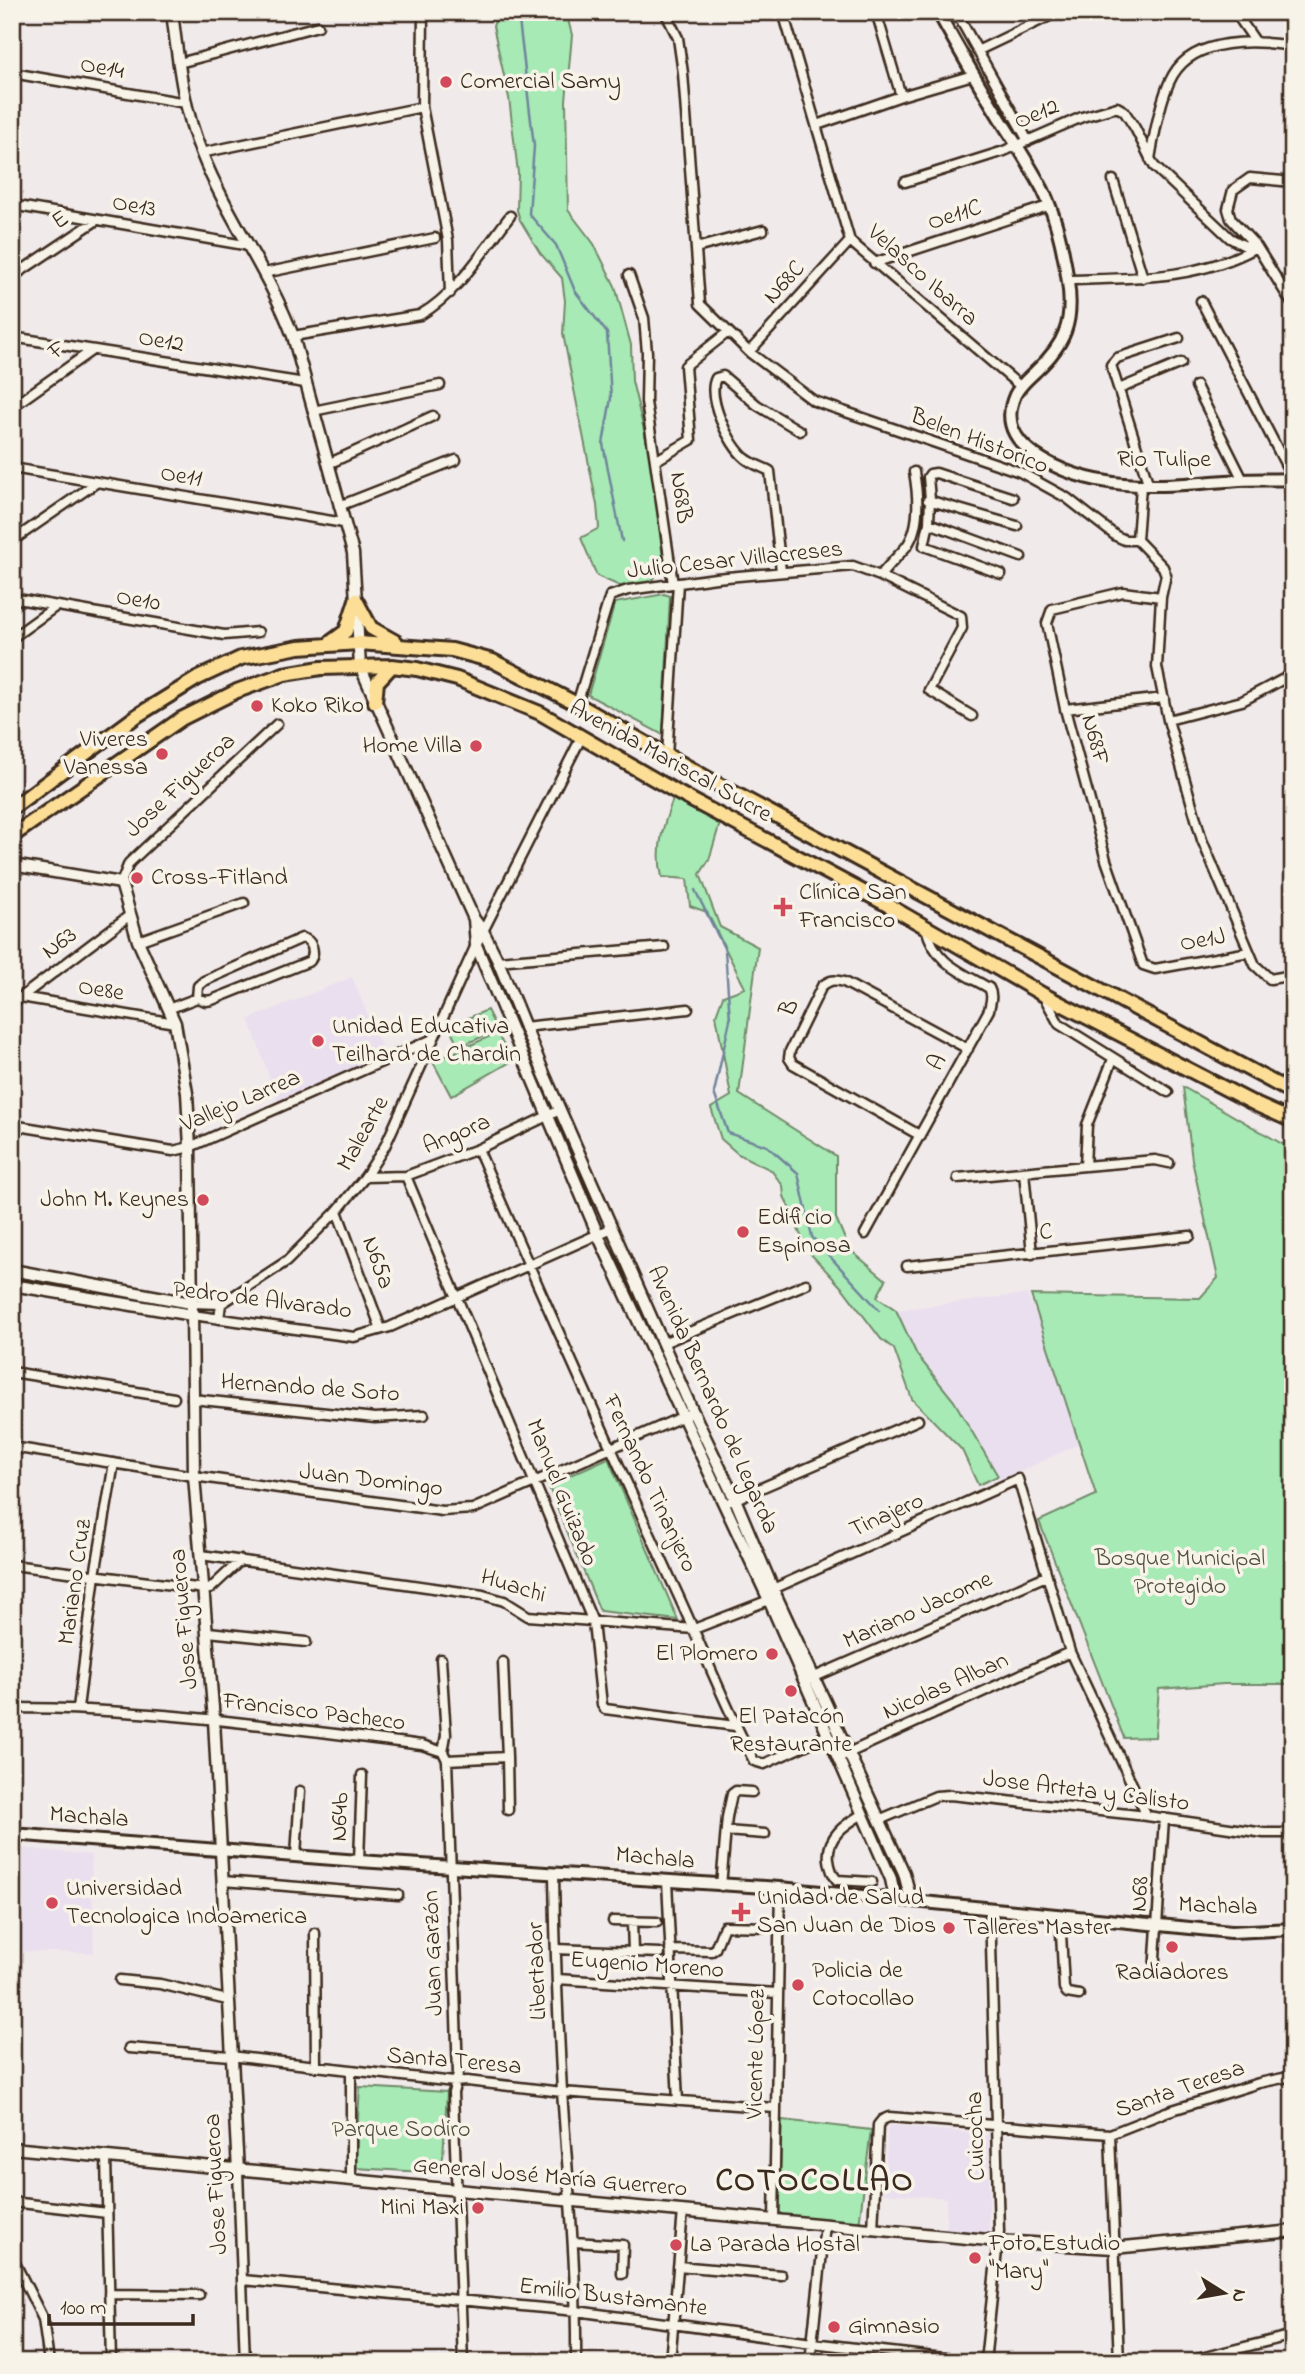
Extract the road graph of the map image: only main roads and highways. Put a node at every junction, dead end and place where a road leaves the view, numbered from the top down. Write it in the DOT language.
graph roads {
  1 [pos="938,12"];
  2 [pos="1293,479"];
  3 [pos="325,645"];
  4 [pos="410,646"];
  5 [pos="392,666"];
  6 [pos="374,702"];
  7 [pos="41,788"];
  8 [pos="53,807"];
  9 [pos="12,808"];
  10 [pos="14,831"];
  11 [pos="1293,1092"];
  12 [pos="1257,1105"];
  13 [pos="1293,1121"];
  14 [pos="1293,1131"];
  15 [pos="12,1834"];
  16 [pos="1293,1929"];
  1 -- 2 [label="main road, Rio Tulipe"];
  3 -- 4 [label="main road, Avenida Mariscal Sucre"];
  3 -- 4 [label="main road"];
  3 -- 7 [label="main road, Avenida Mariscal Sucre"];
  4 -- 11 [label="main road, Avenida Mariscal Sucre"];
  5 -- 6 [label="main road"];
  5 -- 8 [label="main road, Avenida Mariscal Sucre"];
  5 -- 12 [label="main road, Avenida Mariscal Sucre"];
  7 -- 8 [label="main road"];
  7 -- 9 [label="main road, Avenida Mariscal Sucre"];
  8 -- 10 [label="main road, Avenida Mariscal Sucre"];
  12 -- 13 [label="main road, Avenida Mariscal Sucre"];
  12 -- 14 [label="main road"];
  15 -- 16 [label="main road, Machala"];
}
